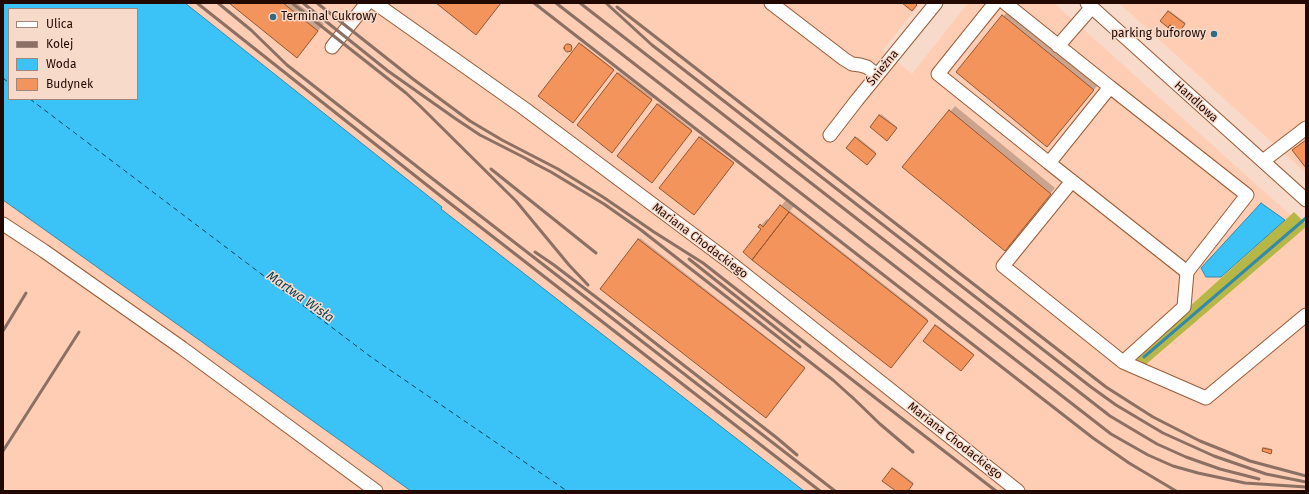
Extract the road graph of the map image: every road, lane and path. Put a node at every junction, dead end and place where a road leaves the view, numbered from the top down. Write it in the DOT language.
graph roads {
  1 [pos="367,3"];
  2 [pos="375,3"];
  3 [pos="771,3"];
  4 [pos="936,3"];
  5 [pos="995,3"];
  6 [pos="1005,3"];
  7 [pos="1089,5"];
  8 [pos="1058,46"];
  9 [pos="332,47"];
  10 [pos="877,75"];
  11 [pos="1110,87"];
  12 [pos="1306,128"];
  13 [pos="830,134"];
  14 [pos="1263,161"];
  15 [pos="1049,163"];
  16 [pos="1072,180"];
  17 [pos="1306,200"];
  18 [pos="3,224"];
  19 [pos="1187,272"];
  20 [pos="1306,314"];
  21 [pos="1123,362"];
  22 [pos="376,491"];
  23 [pos="1018,491"];
  1 -- 9 [label="street"];
  2 -- 23 [label="street, Mariana Chodackiego"];
  3 -- 10 [label="street"];
  4 -- 10 [label="street, Śnieżna"];
  5 -- 15 [label="street"];
  6 -- 8 [label="street"];
  7 -- 8 [label="street"];
  7 -- 14 [label="street, Handlowa"];
  8 -- 11 [label="street"];
  10 -- 13 [label="street, Śnieżna"];
  11 -- 15 [label="street"];
  11 -- 19 [label="street"];
  12 -- 14 [label="street"];
  14 -- 17 [label="street, Handlowa"];
  15 -- 16 [label="street"];
  16 -- 19 [label="street"];
  16 -- 21 [label="street"];
  18 -- 22 [label="street"];
  19 -- 21 [label="street"];
  20 -- 21 [label="street"];
}
